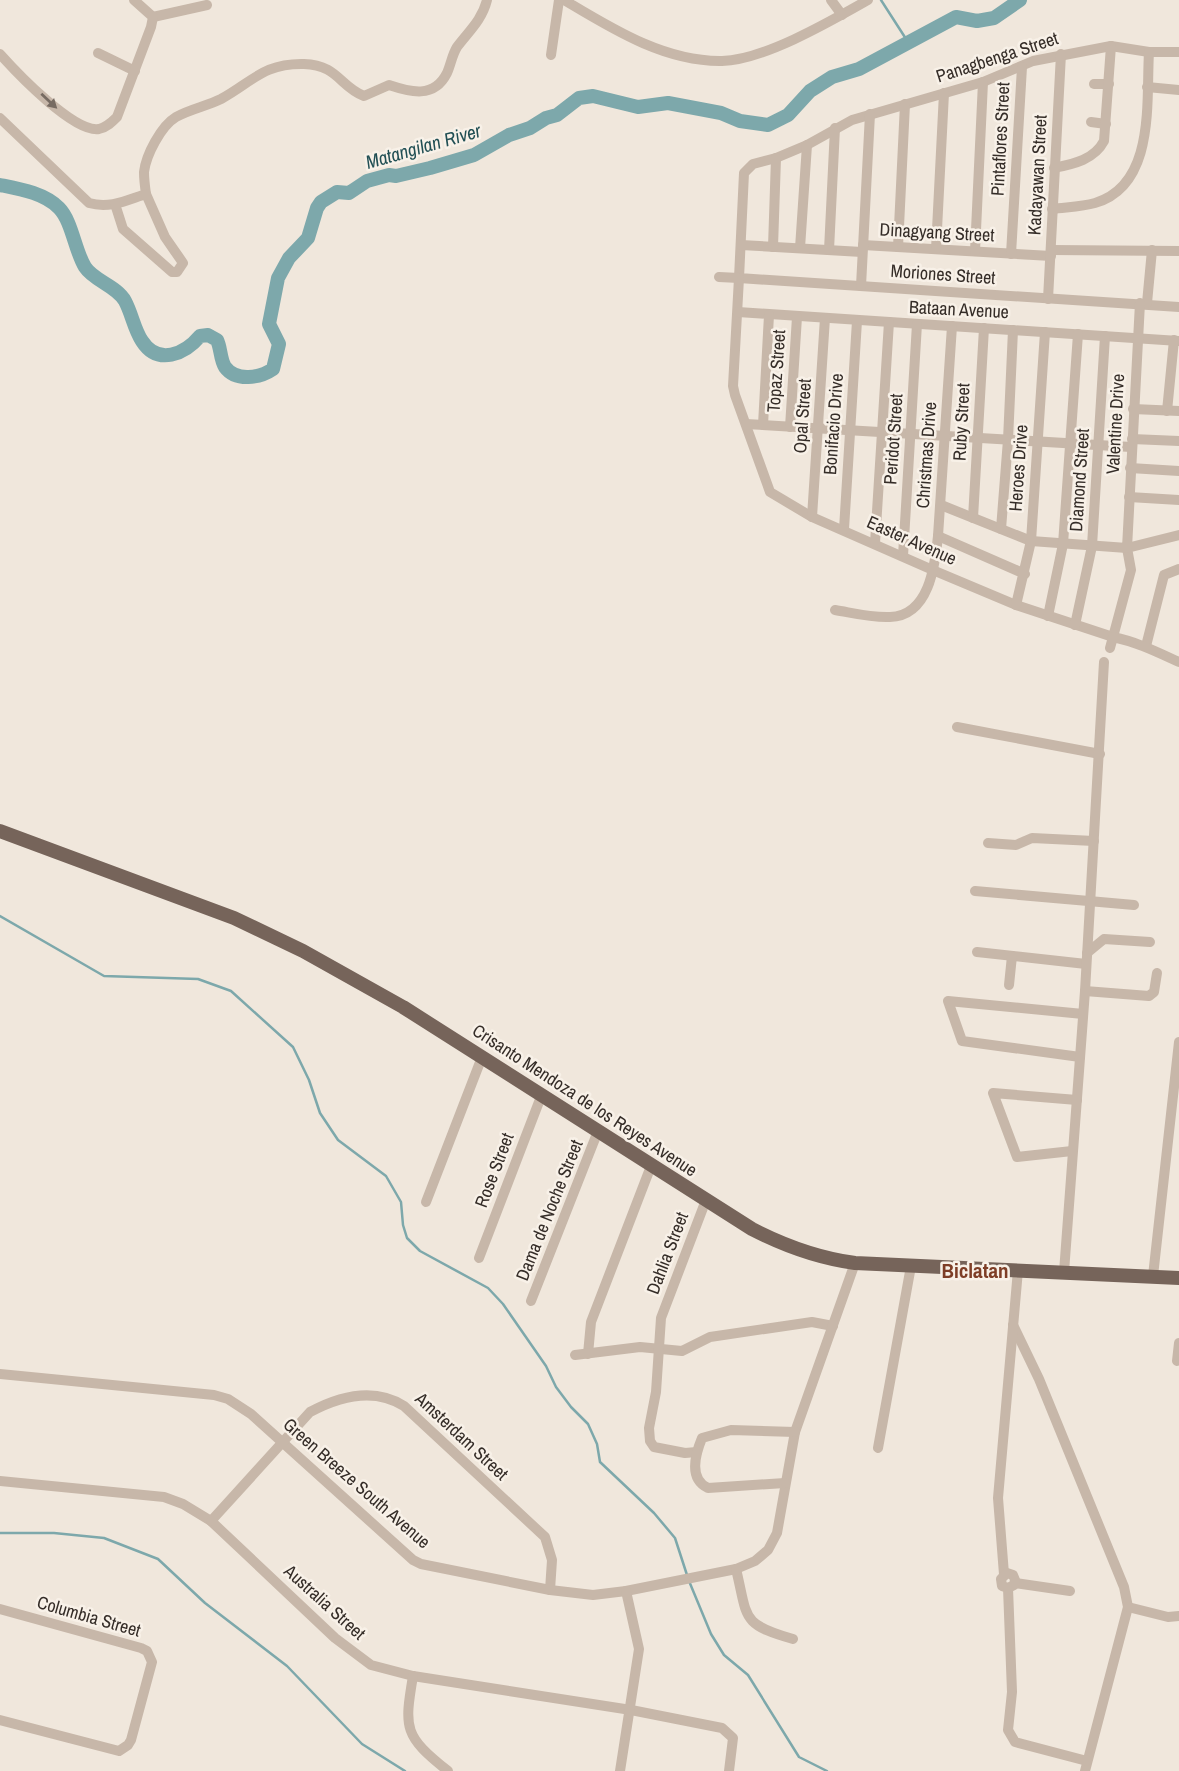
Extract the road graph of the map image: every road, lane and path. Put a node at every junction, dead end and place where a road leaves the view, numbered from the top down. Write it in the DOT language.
graph roads {
  1 [pos="134,0"];
  2 [pos="486,0"];
  3 [pos="562,0"];
  4 [pos="831,0"];
  5 [pos="869,0"];
  6 [pos="207,5"];
  7 [pos="842,15"];
  8 [pos="153,17"];
  9 [pos="1111,46"];
  10 [pos="1149,52"];
  11 [pos="1179,52"];
  12 [pos="98,53"];
  13 [pos="0,54"];
  14 [pos="1061,54"];
  15 [pos="551,55"];
  16 [pos="1022,67"];
  17 [pos="135,71"];
  18 [pos="983,82"];
  19 [pos="1094,84"];
  20 [pos="1109,84"];
  21 [pos="1147,87"];
  22 [pos="1179,90"];
  23 [pos="944,93"];
  24 [pos="905,104"];
  25 [pos="870,114"];
  26 [pos="0,118"];
  27 [pos="1091,122"];
  28 [pos="1106,124"];
  29 [pos="835,128"];
  30 [pos="807,145"];
  31 [pos="776,158"];
  32 [pos="1054,169"];
  33 [pos="146,194"];
  34 [pos="115,204"];
  35 [pos="1052,209"];
  36 [pos="741,244"];
  37 [pos="773,247"];
  38 [pos="898,247"];
  39 [pos="800,248"];
  40 [pos="863,248"];
  41 [pos="936,249"];
  42 [pos="829,250"];
  43 [pos="1152,250"];
  44 [pos="975,251"];
  45 [pos="1179,251"];
  46 [pos="1051,253"];
  47 [pos="1011,254"];
  48 [pos="719,277"];
  49 [pos="739,278"];
  50 [pos="861,286"];
  51 [pos="1048,299"];
  52 [pos="1144,303"];
  53 [pos="1179,307"];
  54 [pos="738,312"];
  55 [pos="769,315"];
  56 [pos="797,317"];
  57 [pos="825,318"];
  58 [pos="857,321"];
  59 [pos="889,323"];
  60 [pos="917,324"];
  61 [pos="952,326"];
  62 [pos="984,328"];
  63 [pos="1013,330"];
  64 [pos="1045,332"];
  65 [pos="1078,334"];
  66 [pos="1105,336"];
  67 [pos="1138,339"];
  68 [pos="1176,341"];
  69 [pos="1133,409"];
  70 [pos="1173,411"];
  71 [pos="746,424"];
  72 [pos="762,425"];
  73 [pos="790,427"];
  74 [pos="819,428"];
  75 [pos="851,430"];
  76 [pos="883,432"];
  77 [pos="912,434"];
  78 [pos="946,436"];
  79 [pos="978,438"];
  80 [pos="1008,440"];
  81 [pos="1179,441"];
  82 [pos="1038,442"];
  83 [pos="1131,443"];
  84 [pos="1070,444"];
  85 [pos="1099,446"];
  86 [pos="1130,468"];
  87 [pos="1179,471"];
  88 [pos="1129,497"];
  89 [pos="1179,499"];
  90 [pos="940,505"];
  91 [pos="812,517"];
  92 [pos="973,518"];
  93 [pos="844,529"];
  94 [pos="1001,529"];
  95 [pos="1179,535"];
  96 [pos="938,536"];
  97 [pos="1031,541"];
  98 [pos="875,543"];
  99 [pos="1063,544"];
  100 [pos="1092,546"];
  101 [pos="1127,548"];
  102 [pos="903,556"];
  103 [pos="1179,569"];
  104 [pos="935,571"];
  105 [pos="1025,574"];
  106 [pos="1016,605"];
  107 [pos="835,610"];
  108 [pos="1048,615"];
  109 [pos="1075,625"];
  110 [pos="1111,643"];
  111 [pos="1146,646"];
  112 [pos="1104,662"];
  113 [pos="1179,662"];
  114 [pos="957,727"];
  115 [pos="1100,754"];
  116 [pos="0,831"];
  117 [pos="1094,841"];
  118 [pos="988,844"];
  119 [pos="975,891"];
  120 [pos="1090,900"];
  121 [pos="1134,905"];
  122 [pos="1150,942"];
  123 [pos="977,952"];
  124 [pos="1012,956"];
  125 [pos="1087,958"];
  126 [pos="1157,973"];
  127 [pos="1009,985"];
  128 [pos="1085,991"];
  129 [pos="1083,1014"];
  130 [pos="1179,1042"];
  131 [pos="482,1057"];
  132 [pos="1080,1057"];
  133 [pos="541,1094"];
  134 [pos="1076,1100"];
  135 [pos="598,1131"];
  136 [pos="1072,1151"];
  137 [pos="651,1166"];
  138 [pos="706,1200"];
  139 [pos="426,1202"];
  140 [pos="479,1258"];
  141 [pos="855,1263"];
  142 [pos="911,1266"];
  143 [pos="1018,1270"];
  144 [pos="1064,1272"];
  145 [pos="1153,1276"];
  146 [pos="1179,1278"];
  147 [pos="531,1301"];
  148 [pos="1013,1325"];
  149 [pos="833,1326"];
  150 [pos="1179,1343"];
  151 [pos="660,1348"];
  152 [pos="588,1354"];
  153 [pos="575,1355"];
  154 [pos="1177,1361"];
  155 [pos="0,1374"];
  156 [pos="795,1432"];
  157 [pos="283,1443"];
  158 [pos="878,1448"];
  159 [pos="697,1452"];
  160 [pos="0,1481"];
  161 [pos="785,1483"];
  162 [pos="211,1521"];
  163 [pos="736,1569"];
  164 [pos="1012,1586"];
  165 [pos="550,1590"];
  166 [pos="626,1591"];
  167 [pos="1070,1591"];
  168 [pos="1128,1607"];
  169 [pos="0,1609"];
  170 [pos="1179,1616"];
  171 [pos="793,1639"];
  172 [pos="413,1676"];
  173 [pos="631,1710"];
  174 [pos="0,1720"];
  175 [pos="1086,1766"];
  176 [pos="448,1771"];
  177 [pos="620,1771"];
  178 [pos="729,1771"];
  1 -- 8 [label="street"];
  2 -- 33 [label="street"];
  3 -- 7 [label="street"];
  3 -- 15 [label="street"];
  4 -- 7 [label="street"];
  5 -- 7 [label="street"];
  6 -- 8 [label="street"];
  8 -- 17 [label="street"];
  9 -- 10 [label="street, Panagbenga Street"];
  9 -- 14 [label="street, Panagbenga Street"];
  9 -- 20 [label="street"];
  10 -- 11 [label="street, Panagbenga Street"];
  10 -- 21 [label="street"];
  12 -- 17 [label="street"];
  13 -- 17 [label="street, one-way"];
  14 -- 16 [label="street, Panagbenga Street"];
  14 -- 32 [label="street, Kadayawan Street"];
  16 -- 18 [label="street, Panagbenga Street"];
  16 -- 47 [label="street, Pintaflores Street"];
  18 -- 23 [label="street, Panagbenga Street"];
  18 -- 44 [label="street"];
  19 -- 20 [label="street"];
  20 -- 28 [label="street"];
  21 -- 22 [label="street"];
  21 -- 35 [label="street"];
  23 -- 24 [label="street, Panagbenga Street"];
  23 -- 41 [label="street"];
  24 -- 25 [label="street, Panagbenga Street"];
  24 -- 38 [label="street"];
  25 -- 29 [label="street, Panagbenga Street"];
  25 -- 40 [label="street"];
  26 -- 34 [label="street"];
  27 -- 28 [label="street"];
  28 -- 32 [label="street"];
  29 -- 30 [label="street, Panagbenga Street"];
  29 -- 42 [label="street"];
  30 -- 31 [label="street, Panagbenga Street"];
  30 -- 39 [label="street"];
  31 -- 36 [label="street, Panagbenga Street"];
  31 -- 37 [label="street"];
  32 -- 35 [label="street, Kadayawan Street"];
  33 -- 34 [label="street"];
  33 -- 34 [label="street"];
  35 -- 46 [label="street, Kadayawan Street"];
  36 -- 37 [label="street, Dinagyang Street"];
  36 -- 49 [label="street"];
  37 -- 39 [label="street, Dinagyang Street"];
  38 -- 40 [label="street, Dinagyang Street"];
  38 -- 41 [label="street, Dinagyang Street"];
  39 -- 42 [label="street, Dinagyang Street"];
  40 -- 42 [label="street, Dinagyang Street"];
  40 -- 50 [label="street"];
  41 -- 44 [label="street, Dinagyang Street"];
  43 -- 45 [label="street, Dinagyang Street"];
  43 -- 46 [label="street, Dinagyang Street"];
  43 -- 52 [label="street, Valentine Drive"];
  44 -- 47 [label="street, Dinagyang Street"];
  46 -- 47 [label="street, Dinagyang Street"];
  46 -- 51 [label="street, Kadayawan Street"];
  48 -- 49 [label="street, Moriones Street"];
  49 -- 50 [label="street, Moriones Street"];
  49 -- 54 [label="street, Easter Avenue"];
  50 -- 51 [label="street, Moriones Street"];
  51 -- 52 [label="street, Moriones Street"];
  52 -- 53 [label="street, Moriones Street"];
  52 -- 67 [label="street, Valentine Drive"];
  54 -- 55 [label="street, Bataan Avenue"];
  54 -- 71 [label="street, Easter Avenue"];
  55 -- 56 [label="street, Bataan Avenue"];
  55 -- 72 [label="street"];
  56 -- 57 [label="street, Bataan Avenue"];
  56 -- 73 [label="street, Topaz Street"];
  57 -- 58 [label="street, Bataan Avenue"];
  57 -- 74 [label="street, Opal Street"];
  58 -- 59 [label="street, Bataan Avenue"];
  58 -- 75 [label="street, Bonifacio Drive"];
  59 -- 60 [label="street, Bataan Avenue"];
  59 -- 76 [label="street"];
  60 -- 61 [label="street, Bataan Avenue"];
  60 -- 77 [label="street, Peridot Street"];
  61 -- 62 [label="street, Bataan Avenue"];
  61 -- 78 [label="street, Christmas Drive"];
  62 -- 63 [label="street, Bataan Avenue"];
  62 -- 79 [label="street, Ruby Street"];
  63 -- 64 [label="street, Bataan Avenue"];
  63 -- 80 [label="street"];
  64 -- 65 [label="street, Bataan Avenue"];
  64 -- 82 [label="street, Heroes Drive"];
  65 -- 66 [label="street, Bataan Avenue"];
  65 -- 84 [label="street"];
  66 -- 67 [label="street, Bataan Avenue"];
  66 -- 85 [label="street, Diamond Street"];
  67 -- 68 [label="street, Bataan Avenue"];
  67 -- 69 [label="street, Valentine Drive"];
  68 -- 70 [label="street"];
  69 -- 70 [label="street"];
  69 -- 83 [label="street, Valentine Drive"];
  71 -- 72 [label="street"];
  71 -- 91 [label="street, Easter Avenue"];
  72 -- 73 [label="street"];
  73 -- 74 [label="street"];
  74 -- 75 [label="street"];
  74 -- 91 [label="street, Opal Street"];
  75 -- 76 [label="street"];
  75 -- 93 [label="street, Bonifacio Drive"];
  76 -- 77 [label="street"];
  76 -- 98 [label="street"];
  77 -- 78 [label="street"];
  77 -- 102 [label="street, Peridot Street"];
  78 -- 79 [label="street"];
  78 -- 90 [label="street, Christmas Drive"];
  79 -- 80 [label="street"];
  79 -- 92 [label="street, Ruby Street"];
  80 -- 82 [label="street"];
  80 -- 94 [label="street"];
  81 -- 83 [label="street"];
  82 -- 84 [label="street"];
  82 -- 97 [label="street, Heroes Drive"];
  83 -- 85 [label="street"];
  83 -- 86 [label="street, Valentine Drive"];
  84 -- 85 [label="street"];
  84 -- 99 [label="street"];
  85 -- 100 [label="street, Diamond Street"];
  86 -- 87 [label="street"];
  86 -- 88 [label="street, Valentine Drive"];
  88 -- 89 [label="street"];
  88 -- 101 [label="street, Valentine Drive"];
  90 -- 92 [label="street"];
  90 -- 96 [label="street, Christmas Drive"];
  91 -- 93 [label="street, Easter Avenue"];
  92 -- 94 [label="street"];
  93 -- 98 [label="street, Easter Avenue"];
  94 -- 97 [label="street"];
  95 -- 101 [label="street"];
  96 -- 104 [label="street, Christmas Drive"];
  96 -- 105 [label="street"];
  97 -- 99 [label="street"];
  97 -- 105 [label="street, Heroes Drive"];
  98 -- 102 [label="street, Easter Avenue"];
  99 -- 100 [label="street"];
  99 -- 108 [label="street"];
  100 -- 101 [label="street"];
  100 -- 109 [label="street, Diamond Street"];
  101 -- 110 [label="street"];
  102 -- 104 [label="street, Easter Avenue"];
  103 -- 111 [label="street"];
  104 -- 106 [label="street, Easter Avenue"];
  104 -- 107 [label="street, Christmas Drive"];
  105 -- 106 [label="street, Heroes Drive"];
  106 -- 108 [label="street, Easter Avenue"];
  108 -- 109 [label="street, Easter Avenue"];
  109 -- 110 [label="street, Easter Avenue"];
  110 -- 111 [label="street, Easter Avenue"];
  111 -- 113 [label="street, Easter Avenue"];
  112 -- 115 [label="street"];
  114 -- 115 [label="street"];
  115 -- 117 [label="street"];
  116 -- 131 [label="main road, Crisanto Mendoza de los Reyes Avenue"];
  117 -- 118 [label="street"];
  117 -- 120 [label="street"];
  119 -- 120 [label="street"];
  120 -- 121 [label="street"];
  120 -- 125 [label="street"];
  122 -- 125 [label="street"];
  123 -- 124 [label="street"];
  124 -- 125 [label="street"];
  124 -- 127 [label="street"];
  125 -- 128 [label="street"];
  126 -- 128 [label="street"];
  128 -- 129 [label="street"];
  129 -- 132 [label="street"];
  129 -- 132 [label="street"];
  130 -- 145 [label="street"];
  131 -- 133 [label="main road, Crisanto Mendoza de los Reyes Avenue"];
  131 -- 139 [label="street"];
  132 -- 134 [label="street"];
  133 -- 135 [label="main road, Crisanto Mendoza de los Reyes Avenue"];
  133 -- 140 [label="street, Rose Street"];
  134 -- 136 [label="street"];
  134 -- 136 [label="street"];
  135 -- 137 [label="main road, Crisanto Mendoza de los Reyes Avenue"];
  135 -- 147 [label="street, Dama de Noche Street"];
  136 -- 144 [label="street"];
  137 -- 138 [label="main road, Crisanto Mendoza de los Reyes Avenue"];
  137 -- 152 [label="street"];
  138 -- 141 [label="main road, Crisanto Mendoza de los Reyes Avenue"];
  138 -- 151 [label="street, Dahlia Street"];
  141 -- 142 [label="main road, Crisanto Mendoza de los Reyes Avenue"];
  141 -- 149 [label="street, Green Breeze South Avenue"];
  142 -- 143 [label="main road, Crisanto Mendoza de los Reyes Avenue"];
  142 -- 158 [label="street"];
  143 -- 144 [label="main road, Crisanto Mendoza de los Reyes Avenue"];
  143 -- 148 [label="street"];
  144 -- 145 [label="main road, Crisanto Mendoza de los Reyes Avenue"];
  145 -- 146 [label="main road, Crisanto Mendoza de los Reyes Avenue"];
  148 -- 164 [label="street"];
  148 -- 168 [label="street"];
  149 -- 151 [label="street"];
  149 -- 156 [label="street, Green Breeze South Avenue"];
  150 -- 154 [label="street"];
  151 -- 152 [label="street"];
  151 -- 159 [label="street, Dahlia Street"];
  152 -- 153 [label="street"];
  155 -- 157 [label="street, Green Breeze South Avenue"];
  156 -- 159 [label="street"];
  156 -- 161 [label="street, Green Breeze South Avenue"];
  157 -- 162 [label="street, Amsterdam Street"];
  157 -- 165 [label="street, Green Breeze South Avenue"];
  157 -- 165 [label="street, Amsterdam Street"];
  159 -- 161 [label="street"];
  160 -- 162 [label="street, Australia Street"];
  161 -- 163 [label="street, Green Breeze South Avenue"];
  162 -- 172 [label="street, Australia Street"];
  163 -- 166 [label="street, Green Breeze South Avenue"];
  163 -- 171 [label="street"];
  164 -- 167 [label="street"];
  164 -- 175 [label="street"];
  165 -- 166 [label="street, Green Breeze South Avenue"];
  166 -- 173 [label="street"];
  168 -- 170 [label="street"];
  168 -- 175 [label="street"];
  169 -- 174 [label="street, Columbia Street"];
  172 -- 173 [label="street, Australia Street"];
  172 -- 176 [label="street"];
  173 -- 177 [label="street"];
  173 -- 178 [label="street, Australia Street"];
}
